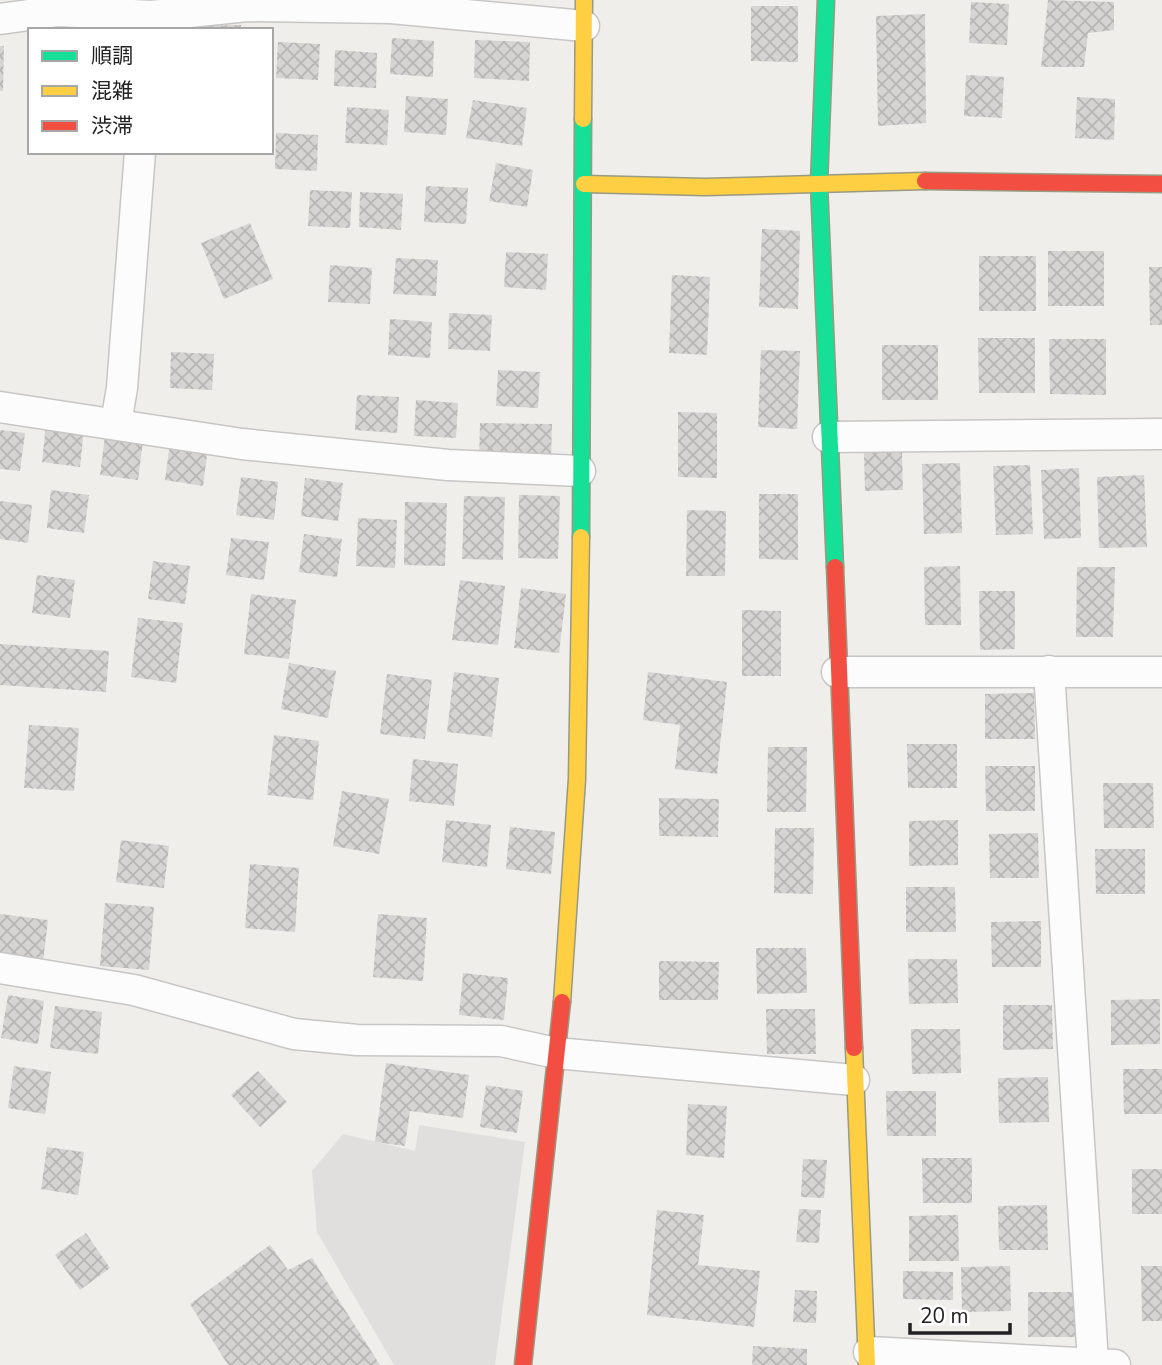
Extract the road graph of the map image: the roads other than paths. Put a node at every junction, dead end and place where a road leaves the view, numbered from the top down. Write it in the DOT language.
graph roads {
  1 [pos="826,0"];
  2 [pos="59,5"];
  3 [pos="584,13"];
  4 [pos="0,19"];
  5 [pos="150,23"];
  6 [pos="140,154"];
  7 [pos="584,184"];
  8 [pos="819,184"];
  9 [pos="1162,184"];
  10 [pos="0,408"];
  11 [pos="117,424"];
  12 [pos="1162,434"];
  13 [pos="828,437"];
  14 [pos="580,471"];
  15 [pos="1049,671"];
  16 [pos="836,672"];
  17 [pos="1162,672"];
  18 [pos="0,968"];
  19 [pos="556,1053"];
  20 [pos="854,1080"];
  21 [pos="868,1358"];
  22 [pos="1104,1364"];
  23 [pos="523,1365"];
  1 -- 8 [label="street"];
  2 -- 4 [label="street"];
  2 -- 5 [label="street"];
  3 -- 5 [label="street"];
  3 -- 7 [label="street"];
  6 -- 11 [label="street"];
  7 -- 8 [label="street"];
  7 -- 14 [label="street"];
  8 -- 9 [label="street"];
  8 -- 13 [label="street"];
  10 -- 11 [label="street"];
  11 -- 14 [label="street"];
  12 -- 13 [label="street"];
  13 -- 16 [label="street"];
  14 -- 19 [label="street"];
  15 -- 16 [label="street"];
  15 -- 17 [label="street"];
  15 -- 22 [label="street"];
  16 -- 20 [label="street"];
  18 -- 19 [label="street"];
  19 -- 20 [label="street"];
  19 -- 23 [label="street"];
  20 -- 21 [label="street"];
  21 -- 22 [label="street"];
}
